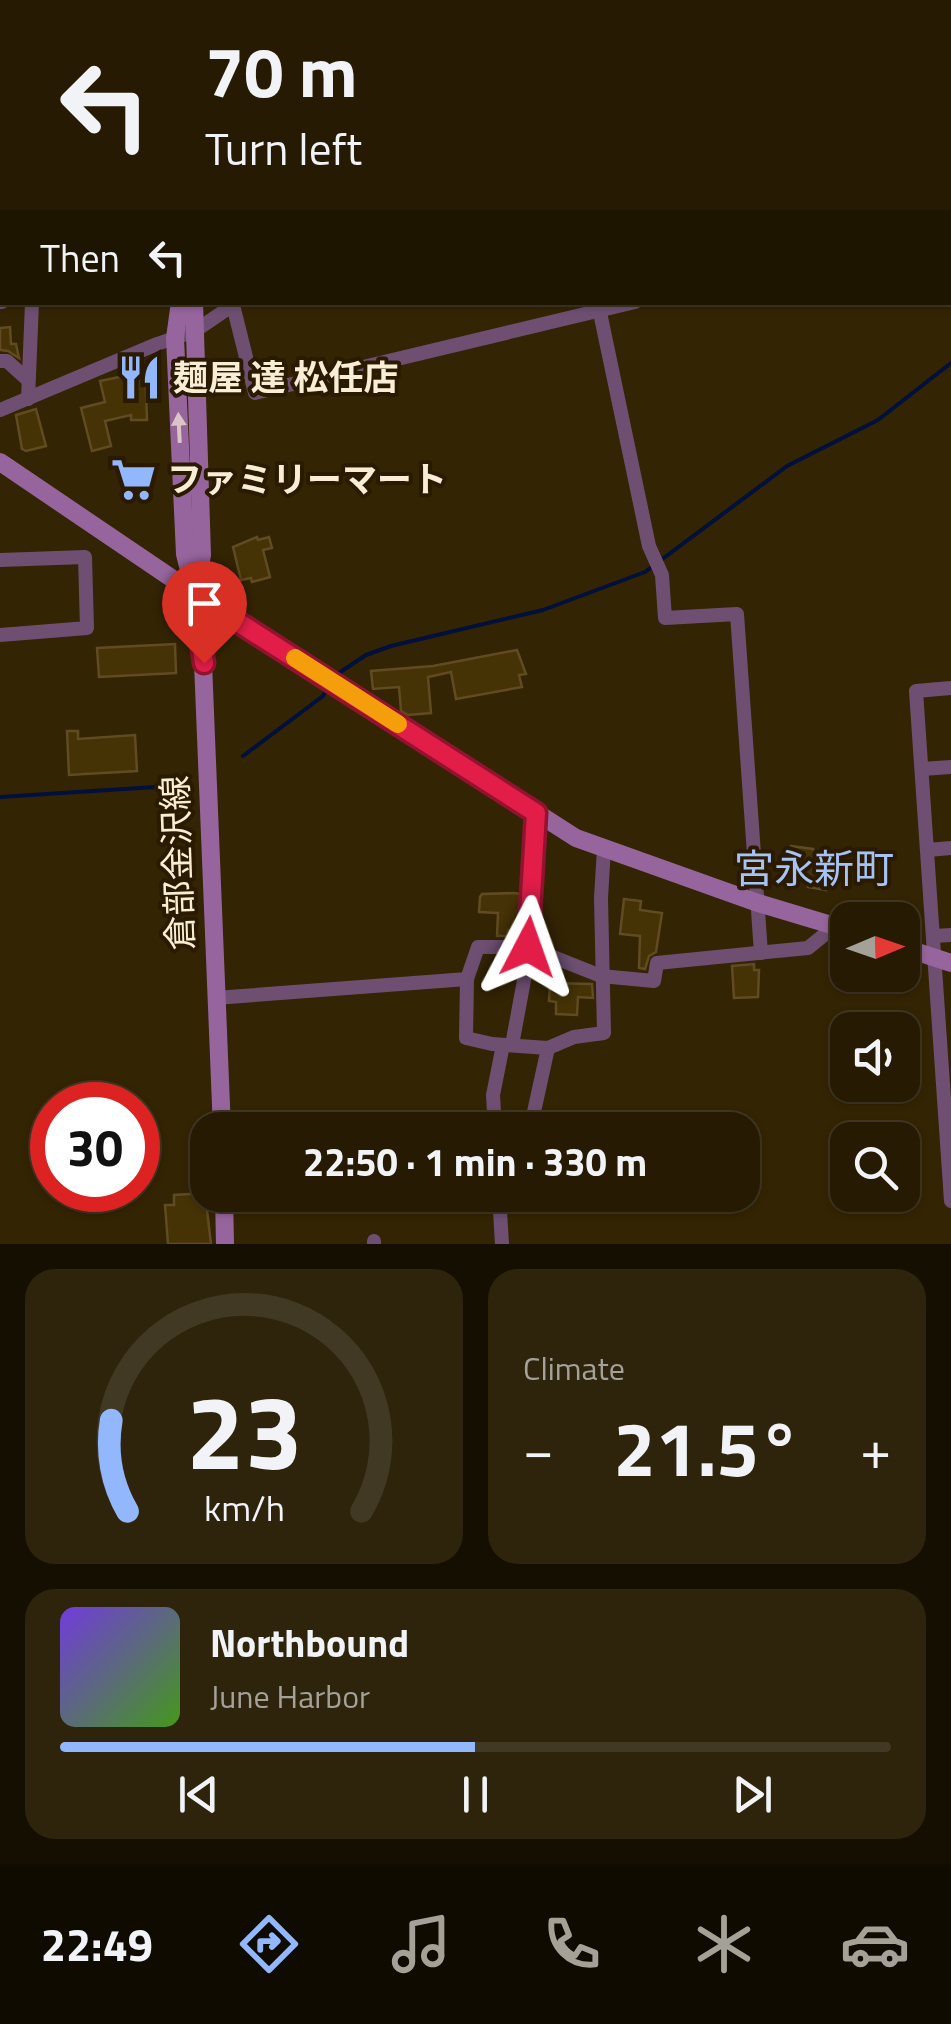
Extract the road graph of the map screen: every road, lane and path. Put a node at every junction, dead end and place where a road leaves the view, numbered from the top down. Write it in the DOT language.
graph roads {
  1 [pos="31,305"];
  2 [pos="180,305"];
  3 [pos="194,305"];
  4 [pos="236,305"];
  5 [pos="238,305"];
  6 [pos="598,307"];
  7 [pos="194,331"];
  8 [pos="175,338"];
  9 [pos="0,361"];
  10 [pos="28,380"];
  11 [pos="28,399"];
  12 [pos="0,410"];
  13 [pos="0,462"];
  14 [pos="0,560"];
  15 [pos="194,594"];
  16 [pos="0,635"];
  17 [pos="951,688"];
  18 [pos="951,767"];
  19 [pos="922,769"];
  20 [pos="536,813"];
  21 [pos="604,848"];
  22 [pos="951,848"];
  23 [pos="928,850"];
  24 [pos="758,903"];
  25 [pos="830,925"];
  26 [pos="830,935"];
  27 [pos="951,935"];
  28 [pos="934,936"];
  29 [pos="529,948"];
  30 [pos="762,953"];
  31 [pos="920,954"];
  32 [pos="944,961"];
  33 [pos="602,976"];
  34 [pos="467,979"];
  35 [pos="215,998"];
  36 [pos="508,1045"];
  37 [pos="548,1048"];
  38 [pos="221,1112"];
  39 [pos="494,1112"];
  40 [pos="534,1112"];
  41 [pos="951,1200"];
  42 [pos="224,1212"];
  43 [pos="500,1212"];
  44 [pos="225,1244"];
  45 [pos="502,1244"];
  1 -- 10 [label="street"];
  2 -- 8 [label="main road, 倉部金沢線"];
  3 -- 7 [label="main road, 倉部金沢線"];
  4 -- 7 [label="street"];
  5 -- 6 [label="street"];
  6 -- 24 [label="street"];
  7 -- 8 [label="street"];
  7 -- 15 [label="main road, 倉部金沢線"];
  8 -- 11 [label="street"];
  15 -- 8 [label="main road, 倉部金沢線, one-way"];
  9 -- 10 [label="street"];
  10 -- 11 [label="street"];
  11 -- 12 [label="street"];
  13 -- 15 [label="main road"];
  14 -- 16 [label="street"];
  15 -- 20 [label="main road"];
  15 -- 35 [label="main road, 倉部金沢線"];
  17 -- 19 [label="street"];
  18 -- 19 [label="street"];
  19 -- 23 [label="street"];
  20 -- 21 [label="main road"];
  20 -- 29 [label="street"];
  21 -- 24 [label="main road"];
  21 -- 33 [label="street"];
  22 -- 23 [label="street"];
  23 -- 28 [label="street"];
  24 -- 25 [label="main road"];
  24 -- 30 [label="street"];
  26 -- 30 [label="street"];
  27 -- 28 [label="street"];
  28 -- 32 [label="street"];
  29 -- 33 [label="street"];
  29 -- 34 [label="street"];
  29 -- 36 [label="street"];
  30 -- 33 [label="street"];
  31 -- 32 [label="main road"];
  32 -- 41 [label="street"];
  33 -- 37 [label="street"];
  34 -- 35 [label="street"];
  34 -- 36 [label="street"];
  35 -- 38 [label="main road, 倉部金沢線"];
  36 -- 37 [label="street"];
  36 -- 39 [label="street"];
  37 -- 40 [label="street"];
  42 -- 44 [label="main road"];
  43 -- 45 [label="street"];
}
